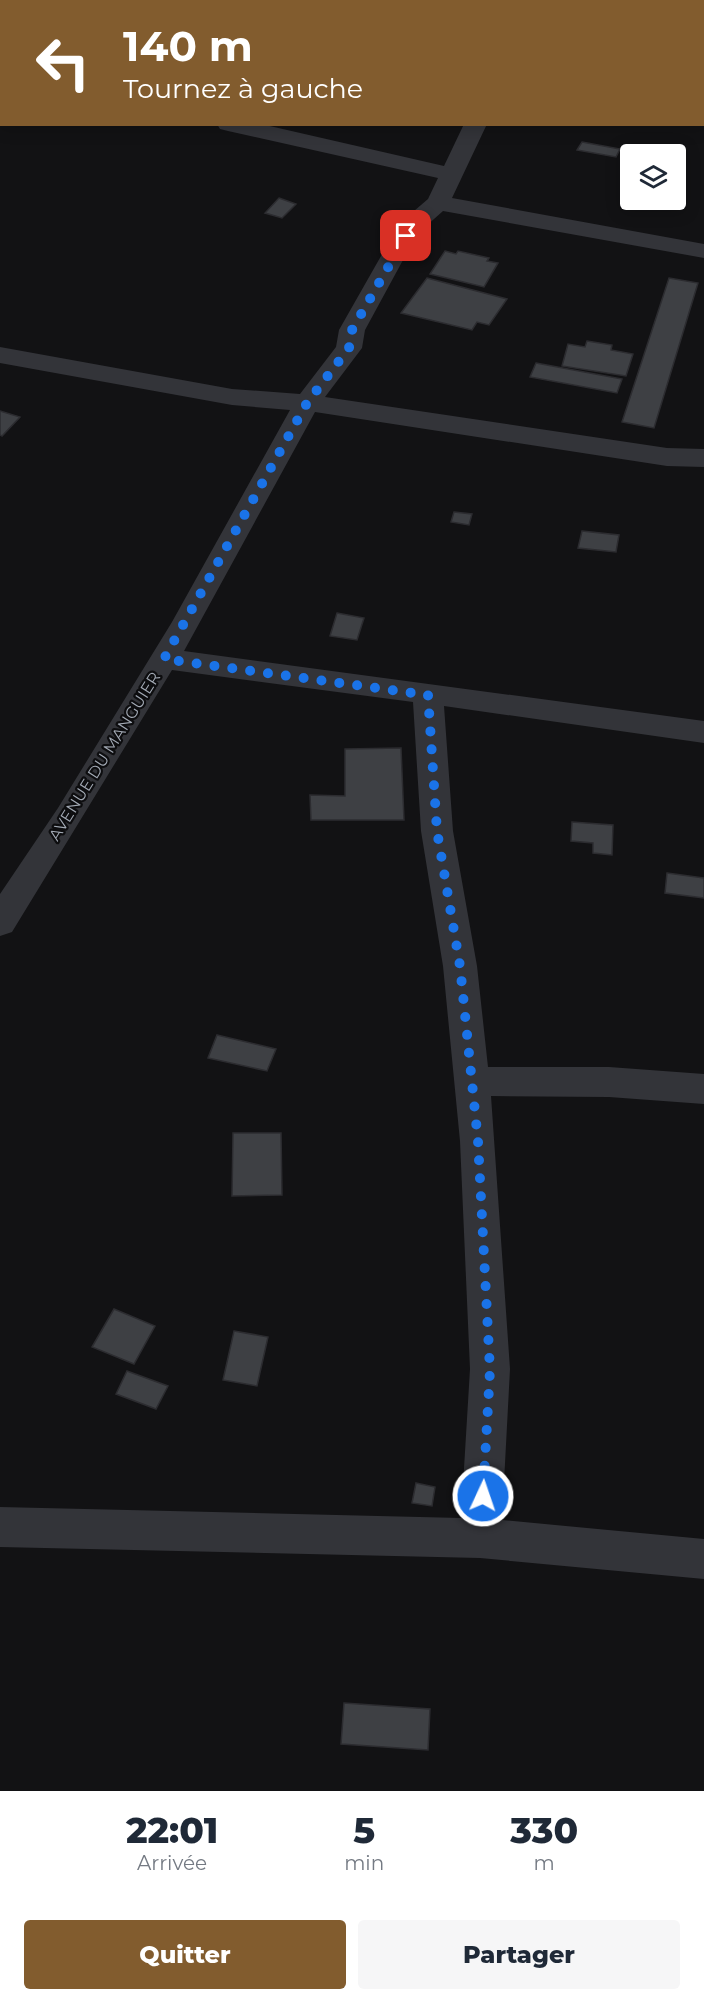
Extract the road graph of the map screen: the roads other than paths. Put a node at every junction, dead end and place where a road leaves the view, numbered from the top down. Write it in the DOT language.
graph roads {
  1 [pos="237,126"];
  2 [pos="475,126"];
  3 [pos="450,174"];
  4 [pos="438,203"];
  5 [pos="704,251"];
  6 [pos="0,355"];
  7 [pos="307,403"];
  8 [pos="704,458"];
  9 [pos="164,659"];
  10 [pos="428,695"];
  11 [pos="704,732"];
  12 [pos="0,923"];
  13 [pos="472,1081"];
  14 [pos="704,1089"];
  15 [pos="0,1527"];
  16 [pos="480,1539"];
  17 [pos="704,1558"];
  1 -- 3 [label="street"];
  2 -- 3 [label="street, AVENUE DU MANGUIER"];
  3 -- 4 [label="street, AVENUE DU MANGUIER"];
  4 -- 5 [label="street"];
  4 -- 7 [label="street, AVENUE DU MANGUIER"];
  6 -- 7 [label="street"];
  7 -- 8 [label="street"];
  7 -- 9 [label="street, AVENUE DU MANGUIER"];
  9 -- 10 [label="street"];
  9 -- 12 [label="street, AVENUE DU MANGUIER"];
  10 -- 11 [label="street"];
  10 -- 13 [label="street"];
  13 -- 14 [label="street"];
  13 -- 16 [label="street"];
  15 -- 16 [label="street"];
  16 -- 17 [label="street"];
}
